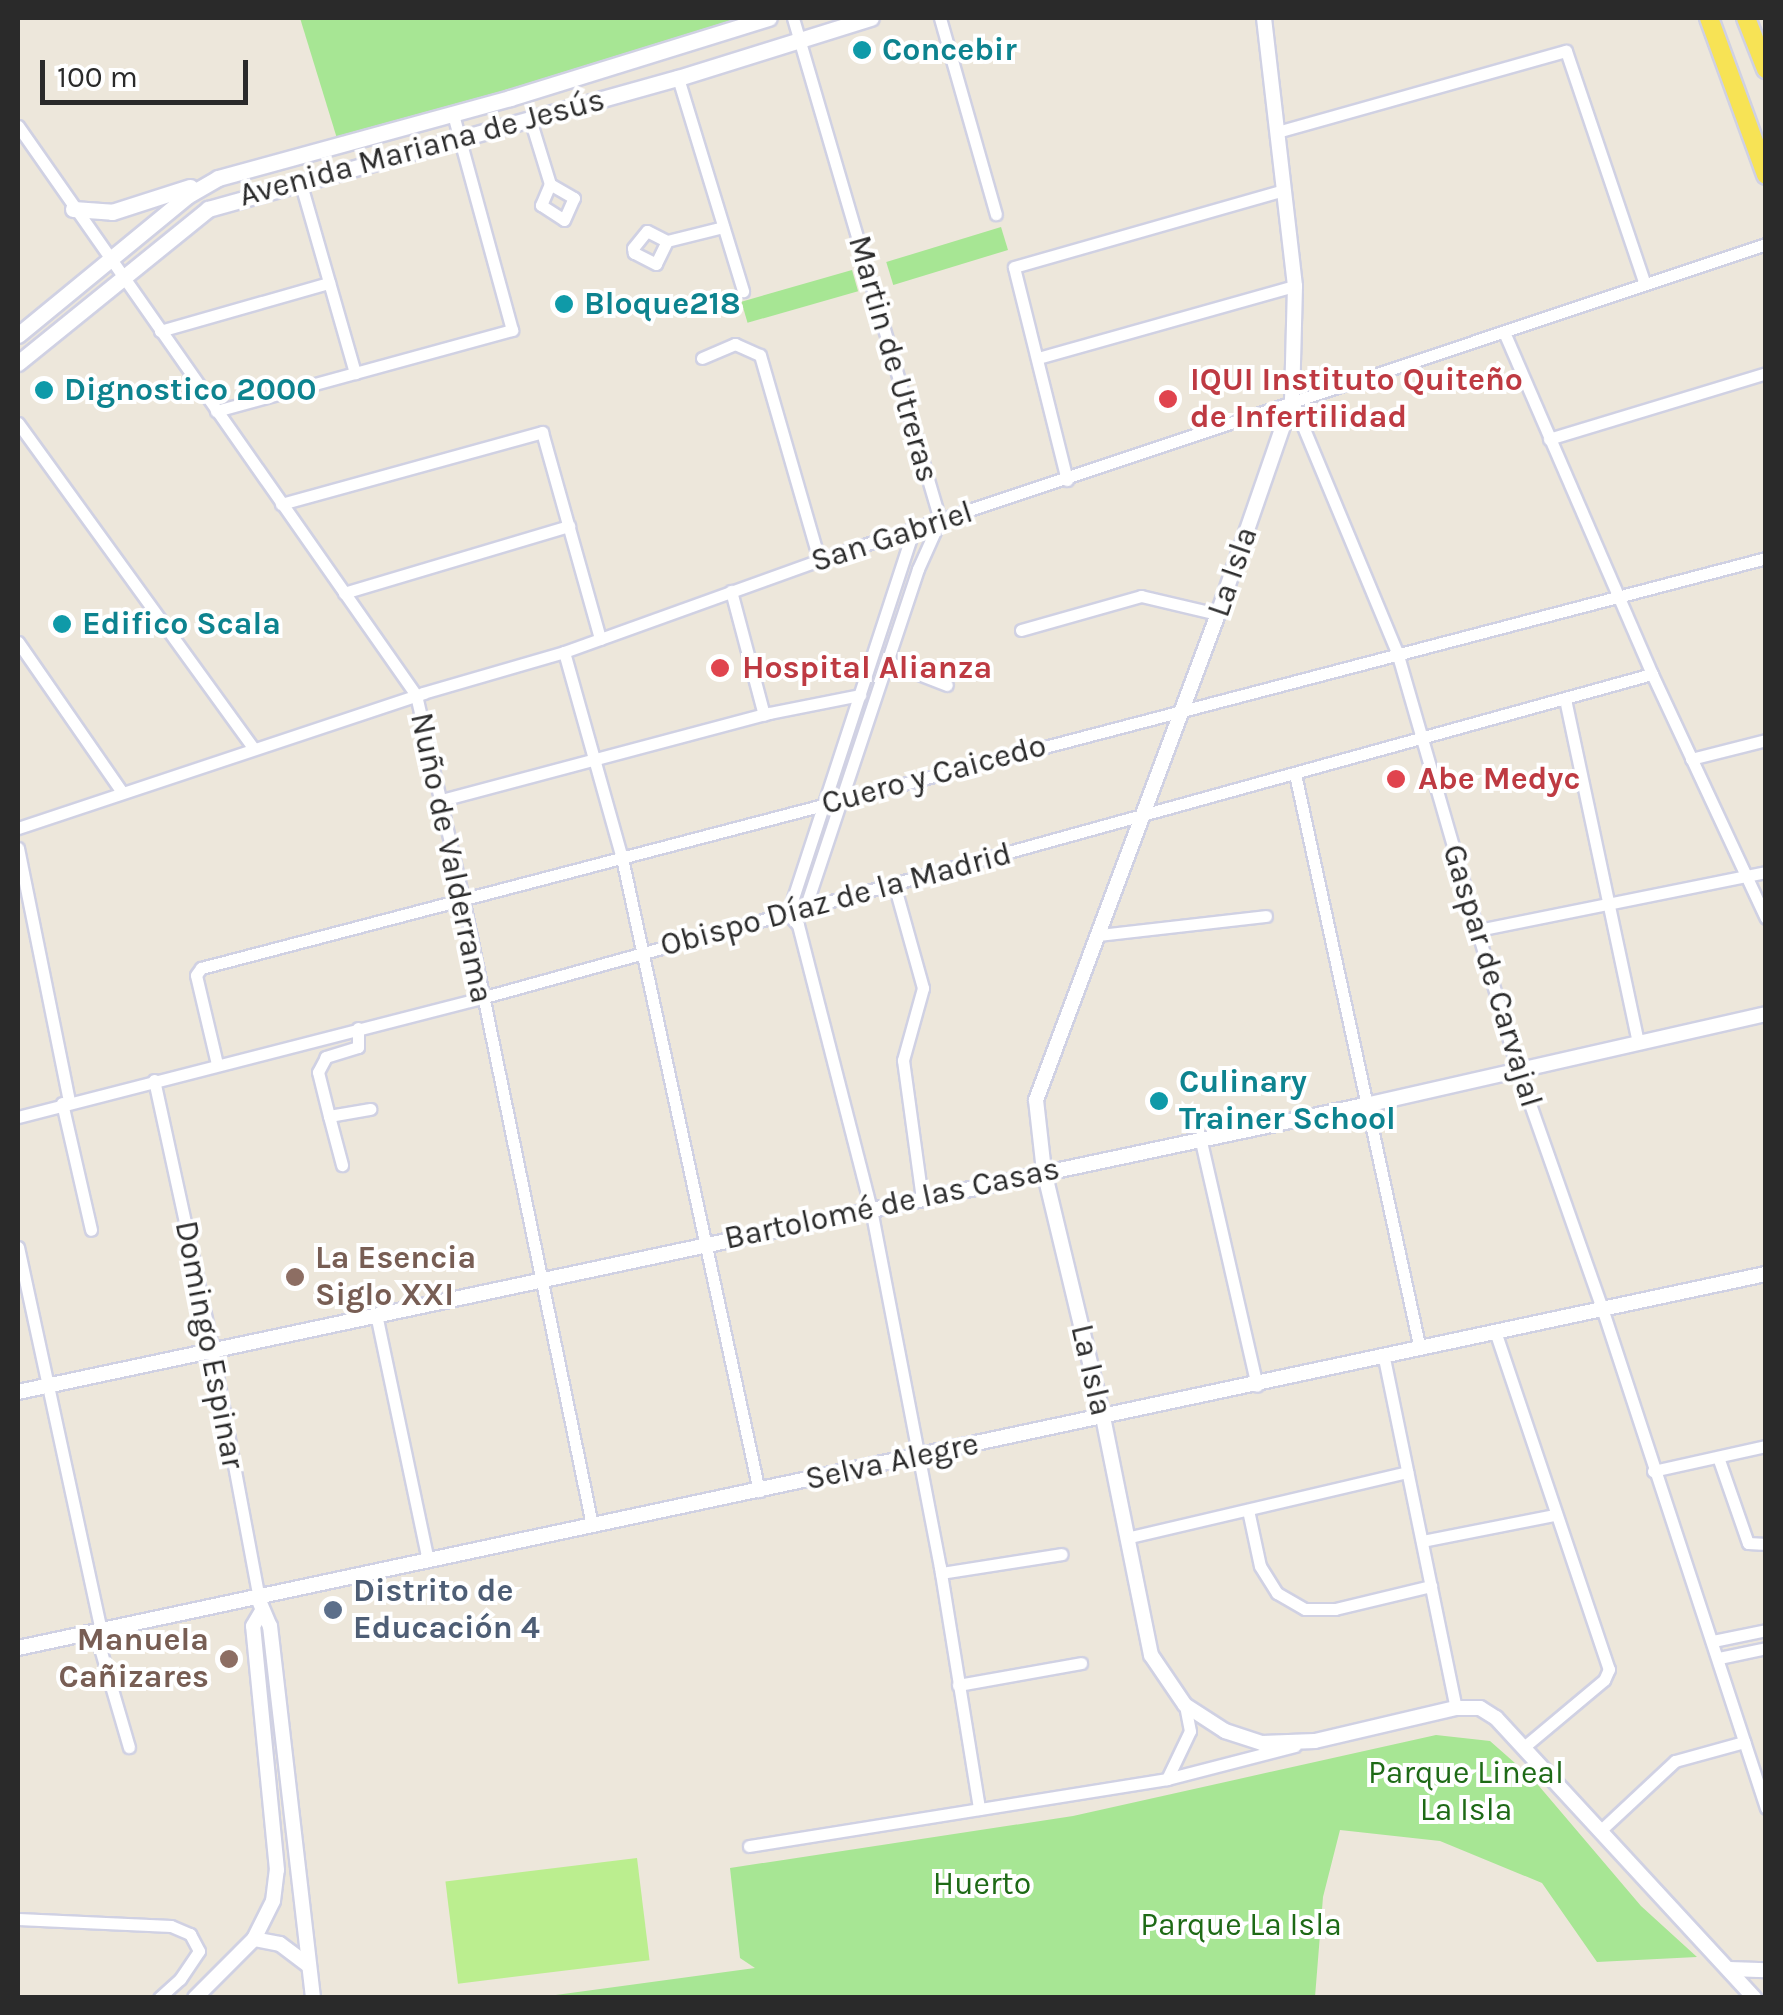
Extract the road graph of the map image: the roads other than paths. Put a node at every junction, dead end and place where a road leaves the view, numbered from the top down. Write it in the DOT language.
graph roads {
  1 [pos="769,18"];
  2 [pos="793,18"];
  3 [pos="871,18"];
  4 [pos="940,18"];
  5 [pos="1264,18"];
  6 [pos="1711,18"];
  7 [pos="1744,18"];
  8 [pos="800,40"];
  9 [pos="1766,69"];
  10 [pos="678,78"];
  11 [pos="510,98"];
  12 [pos="453,114"];
  13 [pos="524,120"];
  14 [pos="18,126"];
  15 [pos="1276,132"];
  16 [pos="458,138"];
  17 [pos="1766,174"];
  18 [pos="218,178"];
  19 [pos="300,181"];
  20 [pos="550,184"];
  21 [pos="1281,191"];
  22 [pos="73,209"];
  23 [pos="996,214"];
  24 [pos="723,227"];
  25 [pos="668,241"];
  26 [pos="1766,244"];
  27 [pos="108,258"];
  28 [pos="121,276"];
  29 [pos="329,283"];
  30 [pos="1645,284"];
  31 [pos="1295,286"];
  32 [pos="743,291"];
  33 [pos="160,331"];
  34 [pos="1504,332"];
  35 [pos="18,336"];
  36 [pos="702,358"];
  37 [pos="1038,358"];
  38 [pos="18,362"];
  39 [pos="1766,373"];
  40 [pos="355,374"];
  41 [pos="1292,400"];
  42 [pos="216,412"];
  43 [pos="18,424"];
  44 [pos="1549,439"];
  45 [pos="1067,480"];
  46 [pos="281,504"];
  47 [pos="940,520"];
  48 [pos="570,526"];
  49 [pos="914,528"];
  50 [pos="1766,558"];
  51 [pos="819,560"];
  52 [pos="731,591"];
  53 [pos="344,594"];
  54 [pos="1620,597"];
  55 [pos="1218,614"];
  56 [pos="1021,630"];
  57 [pos="600,639"];
  58 [pos="18,642"];
  59 [pos="564,652"];
  60 [pos="1397,652"];
  61 [pos="888,662"];
  62 [pos="1652,674"];
  63 [pos="947,685"];
  64 [pos="860,695"];
  65 [pos="416,696"];
  66 [pos="1564,699"];
  67 [pos="1183,709"];
  68 [pos="764,715"];
  69 [pos="1420,740"];
  70 [pos="1766,740"];
  71 [pos="254,750"];
  72 [pos="595,760"];
  73 [pos="1691,760"];
  74 [pos="1295,774"];
  75 [pos="122,792"];
  76 [pos="843,798"];
  77 [pos="442,800"];
  78 [pos="824,805"];
  79 [pos="1142,816"];
  80 [pos="18,828"];
  81 [pos="18,848"];
  82 [pos="622,858"];
  83 [pos="1766,872"];
  84 [pos="1746,876"];
  85 [pos="894,884"];
  86 [pos="463,898"];
  87 [pos="1608,904"];
  88 [pos="806,908"];
  89 [pos="1266,916"];
  90 [pos="792,918"];
  91 [pos="1766,918"];
  92 [pos="1478,930"];
  93 [pos="1099,936"];
  94 [pos="643,953"];
  95 [pos="481,998"];
  96 [pos="1766,1014"];
  97 [pos="358,1028"];
  98 [pos="1638,1042"];
  99 [pos="217,1064"];
  100 [pos="1517,1068"];
  101 [pos="154,1080"];
  102 [pos="66,1102"];
  103 [pos="1370,1104"];
  104 [pos="370,1109"];
  105 [pos="329,1116"];
  106 [pos="18,1117"];
  107 [pos="1200,1137"];
  108 [pos="342,1166"];
  109 [pos="1044,1171"];
  110 [pos="922,1198"];
  111 [pos="871,1209"];
  112 [pos="91,1230"];
  113 [pos="707,1244"];
  114 [pos="18,1248"];
  115 [pos="1766,1274"];
  116 [pos="540,1279"];
  117 [pos="1602,1308"];
  118 [pos="376,1314"];
  119 [pos="1496,1334"];
  120 [pos="212,1349"];
  121 [pos="1420,1349"];
  122 [pos="1384,1358"];
  123 [pos="48,1385"];
  124 [pos="1257,1386"];
  125 [pos="18,1392"];
  126 [pos="1103,1417"];
  127 [pos="1766,1446"];
  128 [pos="918,1454"];
  129 [pos="1718,1456"];
  130 [pos="1653,1470"];
  131 [pos="1407,1472"];
  132 [pos="760,1491"];
  133 [pos="1248,1510"];
  134 [pos="1554,1515"];
  135 [pos="592,1525"];
  136 [pos="1126,1538"];
  137 [pos="1422,1541"];
  138 [pos="1766,1544"];
  139 [pos="1062,1554"];
  140 [pos="428,1561"];
  141 [pos="941,1573"];
  142 [pos="1431,1586"];
  143 [pos="261,1605"];
  144 [pos="98,1630"];
  145 [pos="1766,1630"];
  146 [pos="1713,1640"];
  147 [pos="18,1648"];
  148 [pos="1766,1648"];
  149 [pos="1719,1658"];
  150 [pos="1082,1663"];
  151 [pos="958,1685"];
  152 [pos="1186,1705"];
  153 [pos="1456,1708"];
  154 [pos="1315,1741"];
  155 [pos="1744,1742"];
  156 [pos="129,1747"];
  157 [pos="1524,1747"];
  158 [pos="1167,1779"];
  159 [pos="979,1808"];
  160 [pos="1766,1808"];
  161 [pos="1601,1830"];
  162 [pos="748,1846"];
  163 [pos="18,1919"];
  164 [pos="254,1940"];
  165 [pos="309,1966"];
  166 [pos="1728,1969"];
  167 [pos="1766,1970"];
  168 [pos="180,1979"];
  169 [pos="159,1998"];
  170 [pos="195,1998"];
  171 [pos="313,1998"];
  172 [pos="1754,1998"];
  1 -- 11 [label="main road, Avenida Mariana de Jesús"];
  2 -- 8 [label="street, Martin de Utreras"];
  3 -- 8 [label="main road, Avenida Mariana de Jesús"];
  4 -- 23 [label="street"];
  5 -- 15 [label="street, Gaspar de Carvajal"];
  6 -- 17 [label="main road"];
  7 -- 9 [label="main road"];
  8 -- 10 [label="main road, Avenida Mariana de Jesús"];
  8 -- 47 [label="street, Martin de Utreras"];
  10 -- 13 [label="main road, Avenida Mariana de Jesús"];
  10 -- 24 [label="street"];
  11 -- 12 [label="main road, Avenida Mariana de Jesús"];
  11 -- 13 [label="main road"];
  12 -- 16 [label="street"];
  12 -- 18 [label="main road, Avenida Mariana de Jesús"];
  13 -- 16 [label="main road, Avenida Mariana de Jesús"];
  13 -- 20 [label="street"];
  14 -- 22 [label="street, Nuño de Valderrama"];
  15 -- 21 [label="street, Gaspar de Carvajal"];
  15 -- 30 [label="street"];
  16 -- 19 [label="main road, Avenida Mariana de Jesús"];
  16 -- 40 [label="street"];
  18 -- 22 [label="main road"];
  18 -- 27 [label="main road, Avenida Mariana de Jesús"];
  19 -- 28 [label="main road, Avenida Mariana de Jesús"];
  19 -- 29 [label="street"];
  21 -- 31 [label="street, Gaspar de Carvajal"];
  21 -- 37 [label="street"];
  22 -- 27 [label="street, Nuño de Valderrama"];
  24 -- 25 [label="street"];
  24 -- 32 [label="street"];
  26 -- 30 [label="street, San Gabriel"];
  27 -- 28 [label="street, Nuño de Valderrama"];
  27 -- 35 [label="main road, Avenida Mariana de Jesús"];
  28 -- 33 [label="street, Nuño de Valderrama"];
  28 -- 38 [label="main road, Avenida Mariana de Jesús"];
  29 -- 33 [label="street"];
  29 -- 40 [label="street"];
  30 -- 34 [label="street, San Gabriel"];
  31 -- 37 [label="street"];
  31 -- 41 [label="street, Gaspar de Carvajal"];
  33 -- 42 [label="street, Nuño de Valderrama"];
  34 -- 41 [label="street, San Gabriel"];
  34 -- 44 [label="street"];
  36 -- 51 [label="street"];
  37 -- 45 [label="street"];
  39 -- 44 [label="street"];
  40 -- 42 [label="street"];
  41 -- 45 [label="street, San Gabriel"];
  41 -- 55 [label="street, La Isla"];
  41 -- 60 [label="street, Gaspar de Carvajal"];
  42 -- 46 [label="street, Nuño de Valderrama"];
  43 -- 71 [label="street"];
  44 -- 54 [label="street"];
  45 -- 47 [label="street, San Gabriel"];
  46 -- 48 [label="street"];
  46 -- 53 [label="street, Nuño de Valderrama"];
  47 -- 49 [label="street, San Gabriel"];
  47 -- 61 [label="street, Martin de Utreras"];
  48 -- 53 [label="street"];
  48 -- 57 [label="street"];
  49 -- 51 [label="street, San Gabriel"];
  49 -- 64 [label="street, Martin de Utreras"];
  50 -- 54 [label="street, Cuero y Caicedo"];
  51 -- 52 [label="street, San Gabriel"];
  52 -- 57 [label="street, San Gabriel"];
  52 -- 68 [label="street"];
  53 -- 65 [label="street, Nuño de Valderrama"];
  54 -- 60 [label="street, Cuero y Caicedo"];
  54 -- 62 [label="street"];
  55 -- 56 [label="street"];
  55 -- 67 [label="street, La Isla"];
  57 -- 59 [label="street, San Gabriel"];
  58 -- 75 [label="street"];
  59 -- 65 [label="street, San Gabriel"];
  59 -- 72 [label="street"];
  60 -- 67 [label="street, Cuero y Caicedo"];
  60 -- 69 [label="street, Gaspar de Carvajal"];
  61 -- 63 [label="street"];
  61 -- 76 [label="street, Martin de Utreras"];
  62 -- 66 [label="street, Obispo Díaz de la Madrid"];
  62 -- 73 [label="street"];
  64 -- 68 [label="street"];
  64 -- 78 [label="street, Martin de Utreras"];
  65 -- 71 [label="street, San Gabriel"];
  65 -- 77 [label="street, Nuño de Valderrama"];
  66 -- 69 [label="street, Obispo Díaz de la Madrid"];
  66 -- 87 [label="street"];
  67 -- 76 [label="street, Cuero y Caicedo"];
  67 -- 79 [label="street, La Isla"];
  68 -- 72 [label="street"];
  69 -- 74 [label="street, Obispo Díaz de la Madrid"];
  69 -- 92 [label="street, Gaspar de Carvajal"];
  70 -- 73 [label="street"];
  71 -- 75 [label="street, San Gabriel"];
  72 -- 77 [label="street"];
  72 -- 82 [label="street"];
  73 -- 84 [label="street"];
  74 -- 79 [label="street, Obispo Díaz de la Madrid"];
  74 -- 103 [label="street"];
  75 -- 80 [label="street, San Gabriel"];
  76 -- 78 [label="street, Cuero y Caicedo"];
  76 -- 88 [label="street, Martin de Utreras"];
  77 -- 86 [label="street, Nuño de Valderrama"];
  78 -- 82 [label="street, Cuero y Caicedo"];
  78 -- 90 [label="street, Martin de Utreras"];
  79 -- 85 [label="street, Obispo Díaz de la Madrid"];
  79 -- 93 [label="street, La Isla"];
  81 -- 102 [label="street"];
  82 -- 86 [label="street, Cuero y Caicedo"];
  82 -- 94 [label="street"];
  83 -- 84 [label="street"];
  84 -- 87 [label="street"];
  84 -- 91 [label="street"];
  85 -- 88 [label="street, Obispo Díaz de la Madrid"];
  85 -- 110 [label="street"];
  86 -- 95 [label="street, Nuño de Valderrama"];
  86 -- 99 [label="street, Cuero y Caicedo"];
  87 -- 92 [label="street"];
  87 -- 98 [label="street"];
  88 -- 90 [label="street, Martin de Utreras"];
  89 -- 93 [label="street"];
  90 -- 94 [label="street, Obispo Díaz de la Madrid"];
  90 -- 111 [label="street"];
  92 -- 100 [label="street, Gaspar de Carvajal"];
  93 -- 109 [label="street, La Isla"];
  94 -- 95 [label="street, Obispo Díaz de la Madrid"];
  94 -- 113 [label="street"];
  95 -- 97 [label="street, Obispo Díaz de la Madrid"];
  95 -- 116 [label="street, Nuño de Valderrama"];
  96 -- 98 [label="street, Bartolomé de las Casas"];
  97 -- 99 [label="street, Obispo Díaz de la Madrid"];
  97 -- 105 [label="street"];
  98 -- 100 [label="street, Bartolomé de las Casas"];
  99 -- 101 [label="street, Obispo Díaz de la Madrid"];
  100 -- 103 [label="street, Bartolomé de las Casas"];
  100 -- 117 [label="street, Gaspar de Carvajal"];
  101 -- 102 [label="street, Obispo Díaz de la Madrid"];
  101 -- 120 [label="street, Domingo Espinar"];
  102 -- 106 [label="street, Obispo Díaz de la Madrid"];
  102 -- 112 [label="street"];
  103 -- 107 [label="street, Bartolomé de las Casas"];
  103 -- 121 [label="street"];
  104 -- 105 [label="street"];
  105 -- 108 [label="street"];
  107 -- 109 [label="street, Bartolomé de las Casas"];
  107 -- 124 [label="street"];
  109 -- 110 [label="street, Bartolomé de las Casas"];
  109 -- 126 [label="street, La Isla"];
  110 -- 111 [label="street, Bartolomé de las Casas"];
  111 -- 113 [label="street, Bartolomé de las Casas"];
  111 -- 128 [label="street"];
  113 -- 116 [label="street, Bartolomé de las Casas"];
  113 -- 132 [label="street"];
  114 -- 123 [label="street"];
  115 -- 117 [label="street, Selva Alegre"];
  116 -- 118 [label="street, Bartolomé de las Casas"];
  116 -- 135 [label="street, Nuño de Valderrama"];
  117 -- 119 [label="street, Selva Alegre"];
  117 -- 130 [label="street, Gaspar de Carvajal"];
  118 -- 120 [label="street, Bartolomé de las Casas"];
  118 -- 140 [label="street"];
  119 -- 121 [label="street, Selva Alegre"];
  119 -- 134 [label="street"];
  120 -- 123 [label="street, Bartolomé de las Casas"];
  120 -- 143 [label="street, Domingo Espinar"];
  121 -- 122 [label="street, Selva Alegre"];
  122 -- 124 [label="street, Selva Alegre"];
  122 -- 131 [label="street"];
  123 -- 125 [label="street, Bartolomé de las Casas"];
  123 -- 144 [label="street"];
  124 -- 126 [label="street, Selva Alegre"];
  126 -- 128 [label="street, Selva Alegre"];
  126 -- 136 [label="street, La Isla"];
  127 -- 129 [label="street"];
  128 -- 132 [label="street, Selva Alegre"];
  128 -- 141 [label="street"];
  129 -- 130 [label="street"];
  129 -- 138 [label="street"];
  130 -- 146 [label="street, Gaspar de Carvajal"];
  131 -- 133 [label="street"];
  131 -- 137 [label="street"];
  132 -- 135 [label="street, Selva Alegre"];
  133 -- 136 [label="street"];
  133 -- 142 [label="street"];
  134 -- 137 [label="street"];
  134 -- 157 [label="street"];
  135 -- 140 [label="street, Selva Alegre"];
  136 -- 152 [label="street, La Isla"];
  137 -- 142 [label="street"];
  139 -- 141 [label="street"];
  140 -- 143 [label="street, Selva Alegre"];
  141 -- 151 [label="street"];
  142 -- 153 [label="street"];
  143 -- 144 [label="street, Selva Alegre"];
  143 -- 164 [label="street, Domingo Espinar"];
  143 -- 165 [label="street, Domingo Espinar"];
  144 -- 147 [label="street, Selva Alegre"];
  144 -- 156 [label="street"];
  145 -- 146 [label="street"];
  146 -- 149 [label="street, Gaspar de Carvajal"];
  148 -- 149 [label="street"];
  149 -- 155 [label="street, Gaspar de Carvajal"];
  150 -- 151 [label="street"];
  151 -- 159 [label="street"];
  152 -- 154 [label="street, La Isla"];
  152 -- 158 [label="street"];
  153 -- 154 [label="street, La Isla"];
  153 -- 157 [label="street"];
  154 -- 158 [label="street"];
  155 -- 160 [label="street, Gaspar de Carvajal"];
  155 -- 161 [label="street"];
  157 -- 161 [label="street"];
  158 -- 159 [label="street"];
  159 -- 162 [label="street"];
  161 -- 166 [label="street"];
  163 -- 168 [label="street"];
  164 -- 165 [label="street"];
  164 -- 170 [label="street, Domingo Espinar"];
  165 -- 171 [label="street, Domingo Espinar"];
  166 -- 167 [label="street"];
  166 -- 172 [label="street"];
  168 -- 169 [label="street"];
  168 -- 170 [label="street"];
}
